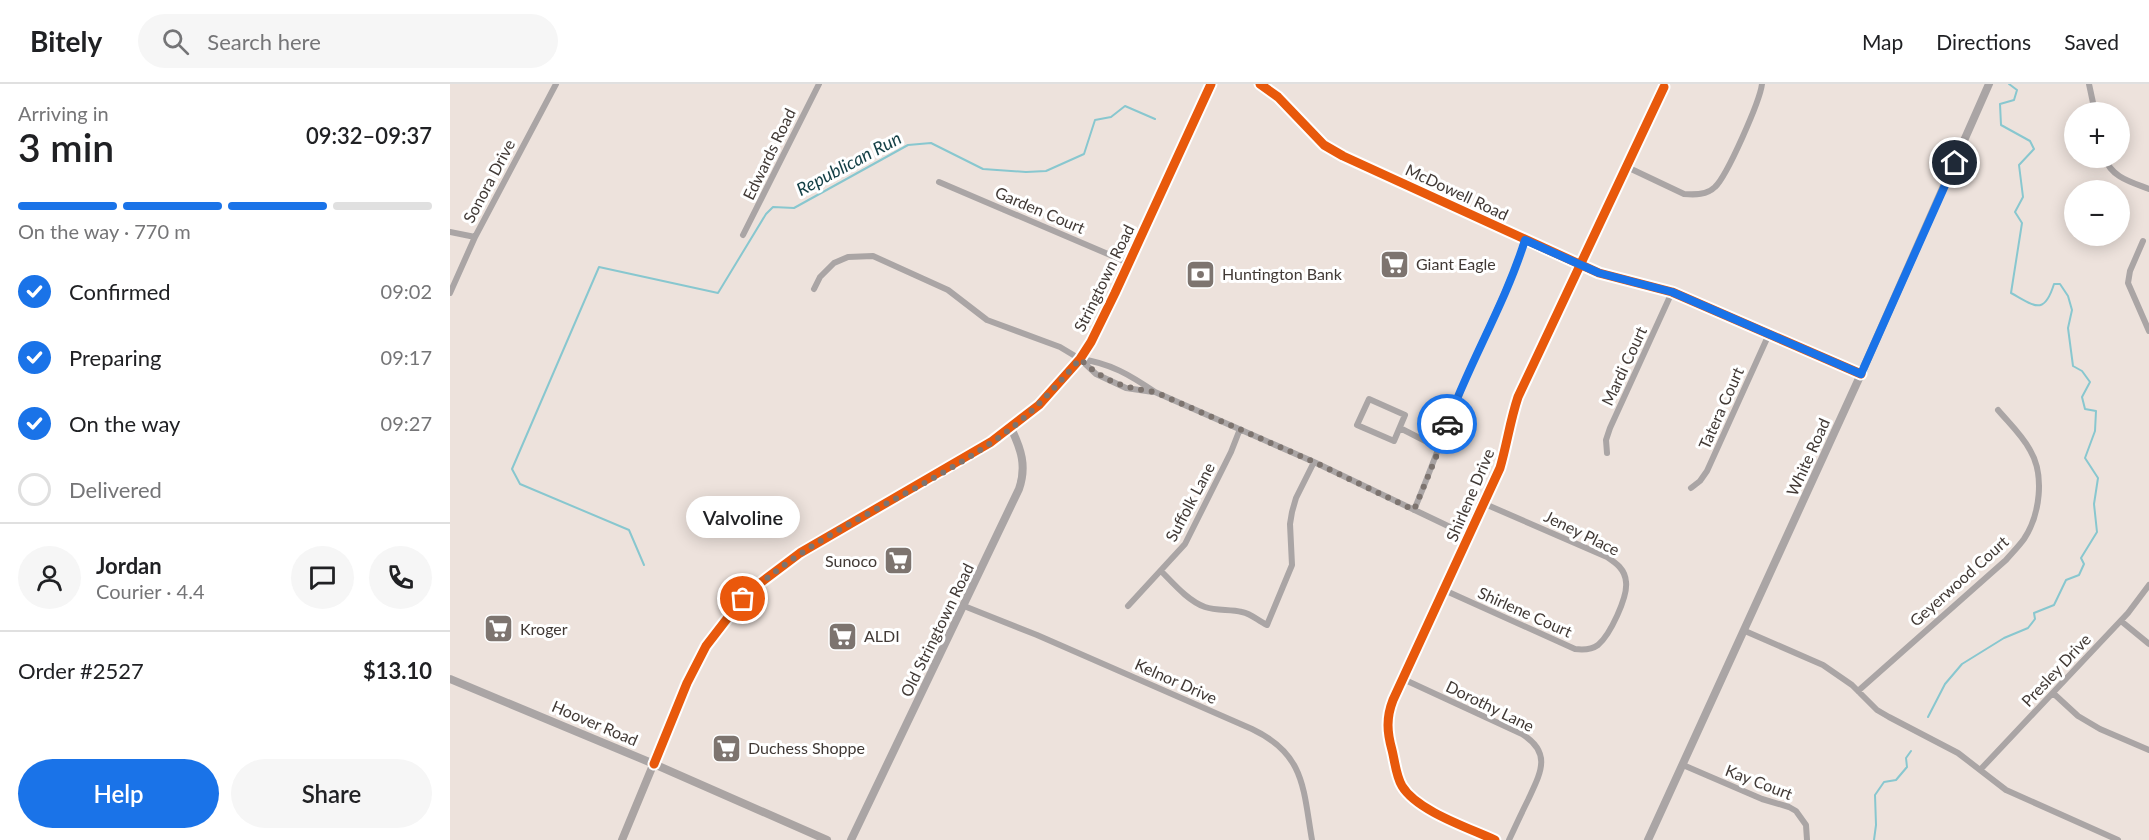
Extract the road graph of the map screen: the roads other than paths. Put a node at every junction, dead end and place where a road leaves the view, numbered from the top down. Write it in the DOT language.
graph roads {
  1 [pos="556,84"];
  2 [pos="819,84"];
  3 [pos="1211,84"];
  4 [pos="1260,84"];
  5 [pos="1762,84"];
  6 [pos="1989,84"];
  7 [pos="2090,84"];
  8 [pos="1664,87"];
  9 [pos="2093,102"];
  10 [pos="1627,167"];
  11 [pos="2110,168"];
  12 [pos="939,182"];
  13 [pos="2149,189"];
  14 [pos="450,232"];
  15 [pos="743,235"];
  16 [pos="475,237"];
  17 [pos="1525,240"];
  18 [pos="2143,241"];
  19 [pos="1129,263"];
  20 [pos="1579,264"];
  21 [pos="814,289"];
  22 [pos="1672,292"];
  23 [pos="450,293"];
  24 [pos="2149,331"];
  25 [pos="1769,334"];
  26 [pos="1080,359"];
  27 [pos="1861,374"];
  28 [pos="1155,392"];
  29 [pos="1998,410"];
  30 [pos="1011,428"];
  31 [pos="1400,428"];
  32 [pos="1240,429"];
  33 [pos="1439,448"];
  34 [pos="1607,453"];
  35 [pos="1314,462"];
  36 [pos="1691,488"];
  37 [pos="1485,504"];
  38 [pos="1414,510"];
  39 [pos="1469,536"];
  40 [pos="1161,571"];
  41 [pos="2149,585"];
  42 [pos="1444,590"];
  43 [pos="964,606"];
  44 [pos="1128,606"];
  45 [pos="1616,616"];
  46 [pos="2121,621"];
  47 [pos="1745,631"];
  48 [pos="2149,644"];
  49 [pos="450,679"];
  50 [pos="1403,679"];
  51 [pos="1858,691"];
  52 [pos="2053,693"];
  53 [pos="2149,750"];
  54 [pos="654,764"];
  55 [pos="1683,765"];
  56 [pos="1980,770"];
  57 [pos="622,840"];
  58 [pos="827,840"];
  59 [pos="851,840"];
  60 [pos="1312,840"];
  61 [pos="1495,840"];
  62 [pos="1509,840"];
  63 [pos="1648,840"];
  64 [pos="1807,840"];
  65 [pos="2118,840"];
  1 -- 16 [label="street, Sonora Drive"];
  2 -- 15 [label="street, Edwards Road"];
  3 -- 19 [label="main road, Stringtown Road"];
  4 -- 17 [label="street, McDowell Road"];
  5 -- 10 [label="street"];
  6 -- 27 [label="street, White Road"];
  7 -- 9 [label="street"];
  8 -- 10 [label="street, Shirlene Drive"];
  10 -- 20 [label="street, Shirlene Drive"];
  11 -- 13 [label="street"];
  12 -- 19 [label="street, Garden Court"];
  14 -- 16 [label="street"];
  16 -- 23 [label="street, Sonora Drive"];
  17 -- 20 [label="street, McDowell Road"];
  17 -- 33 [label="street"];
  18 -- 24 [label="street"];
  19 -- 26 [label="main road, Stringtown Road"];
  20 -- 22 [label="street, McDowell Road"];
  20 -- 37 [label="street, Shirlene Drive"];
  21 -- 26 [label="street"];
  22 -- 25 [label="street, McDowell Road"];
  22 -- 34 [label="street, Mardi Court"];
  25 -- 27 [label="street, McDowell Road"];
  25 -- 36 [label="street, Tatera Court"];
  26 -- 28 [label="street"];
  26 -- 28 [label="street"];
  26 -- 30 [label="main road, Stringtown Road"];
  27 -- 47 [label="street, White Road"];
  28 -- 32 [label="street"];
  29 -- 51 [label="street, Geyerwood Court"];
  30 -- 43 [label="street, Old Stringtown Road"];
  30 -- 54 [label="main road, Stringtown Road"];
  31 -- 31 [label="street"];
  31 -- 33 [label="street"];
  32 -- 35 [label="street"];
  32 -- 40 [label="street, Suffolk Lane"];
  33 -- 38 [label="street"];
  35 -- 38 [label="street"];
  35 -- 40 [label="street"];
  37 -- 39 [label="street, Shirlene Drive"];
  37 -- 45 [label="street, Jeney Place"];
  38 -- 39 [label="street"];
  39 -- 42 [label="street, Shirlene Drive"];
  40 -- 44 [label="street, Suffolk Lane"];
  41 -- 46 [label="street, Presley Drive"];
  42 -- 45 [label="street, Shirlene Court"];
  42 -- 50 [label="street, Shirlene Drive"];
  43 -- 59 [label="street, Old Stringtown Road"];
  43 -- 60 [label="street, Kelnor Drive"];
  46 -- 48 [label="street"];
  46 -- 52 [label="street, Presley Drive"];
  47 -- 51 [label="street"];
  47 -- 55 [label="street, White Road"];
  49 -- 54 [label="street, Hoover Road"];
  50 -- 61 [label="street, Shirlene Drive"];
  50 -- 62 [label="street, Dorothy Lane"];
  51 -- 56 [label="street"];
  52 -- 53 [label="street"];
  52 -- 56 [label="street, Presley Drive"];
  54 -- 57 [label="main road, Stringtown Road"];
  54 -- 58 [label="main road, Hoover Road"];
  55 -- 63 [label="street, White Road"];
  55 -- 64 [label="street, Kay Court"];
  56 -- 65 [label="street"];
}
